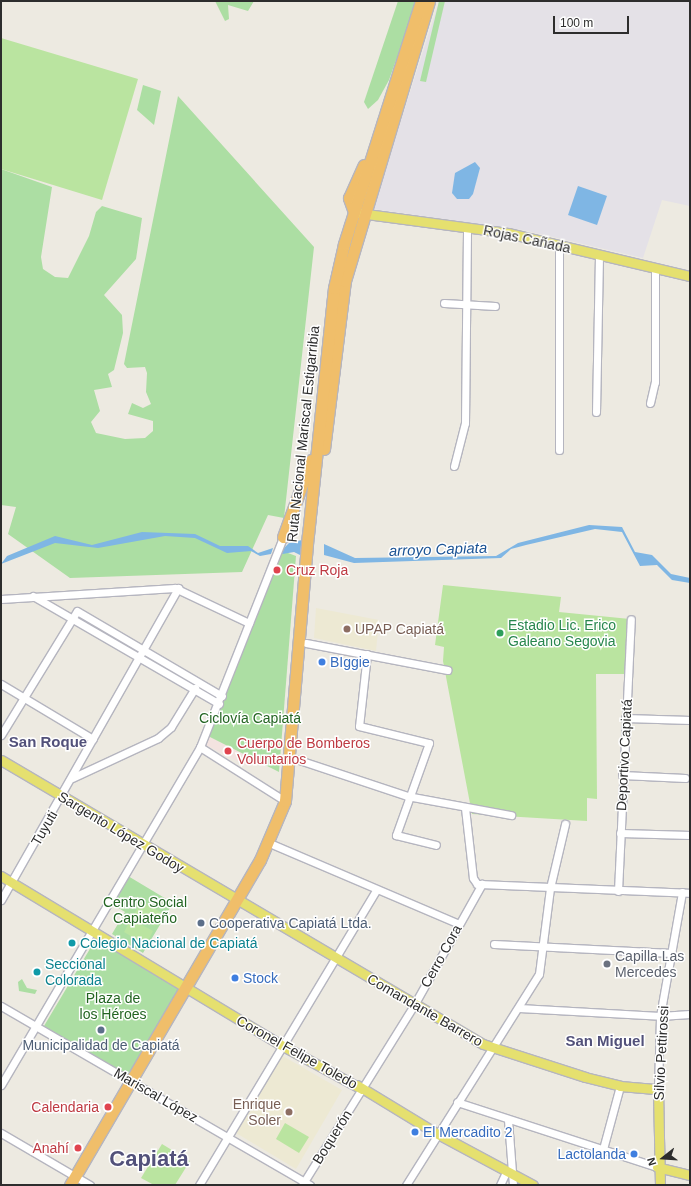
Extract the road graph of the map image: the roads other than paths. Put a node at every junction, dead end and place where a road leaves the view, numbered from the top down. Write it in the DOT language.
graph roads {
  1 [pos="427,2"];
  2 [pos="358,212"];
  3 [pos="468,228"];
  4 [pos="559,245"];
  5 [pos="598,255"];
  6 [pos="655,269"];
  7 [pos="690,276"];
  8 [pos="444,303"];
  9 [pos="466,306"];
  10 [pos="495,306"];
  11 [pos="650,403"];
  12 [pos="596,412"];
  13 [pos="317,442"];
  14 [pos="559,450"];
  15 [pos="454,466"];
  16 [pos="311,535"];
  17 [pos="283,537"];
  18 [pos="309,559"];
  19 [pos="178,588"];
  20 [pos="33,596"];
  21 [pos="1,599"];
  22 [pos="72,619"];
  23 [pos="631,619"];
  24 [pos="249,623"];
  25 [pos="306,643"];
  26 [pos="145,650"];
  27 [pos="367,654"];
  28 [pos="140,658"];
  29 [pos="447,670"];
  30 [pos="1,684"];
  31 [pos="195,688"];
  32 [pos="222,696"];
  33 [pos="24,697"];
  34 [pos="219,704"];
  35 [pos="625,718"];
  36 [pos="690,720"];
  37 [pos="1,735"];
  38 [pos="93,739"];
  39 [pos="200,747"];
  40 [pos="296,759"];
  41 [pos="1,760"];
  42 [pos="622,775"];
  43 [pos="72,778"];
  44 [pos="685,778"];
  45 [pos="62,796"];
  46 [pos="408,796"];
  47 [pos="285,802"];
  48 [pos="465,808"];
  49 [pos="511,815"];
  50 [pos="565,824"];
  51 [pos="620,833"];
  52 [pos="690,835"];
  53 [pos="142,844"];
  54 [pos="274,845"];
  55 [pos="436,845"];
  56 [pos="1,876"];
  57 [pos="12,883"];
  58 [pos="482,884"];
  59 [pos="550,888"];
  60 [pos="376,890"];
  61 [pos="618,891"];
  62 [pos="686,893"];
  63 [pos="1,900"];
  64 [pos="239,902"];
  65 [pos="459,924"];
  66 [pos="92,930"];
  67 [pos="494,944"];
  68 [pos="544,947"];
  69 [pos="672,953"];
  70 [pos="335,958"];
  71 [pos="189,987"];
  72 [pos="414,1005"];
  73 [pos="1,1006"];
  74 [pos="519,1008"];
  75 [pos="690,1014"];
  76 [pos="660,1016"];
  77 [pos="35,1025"];
  78 [pos="284,1044"];
  79 [pos="492,1048"];
  80 [pos="2,1080"];
  81 [pos="134,1082"];
  82 [pos="620,1086"];
  83 [pos="362,1089"];
  84 [pos="658,1089"];
  85 [pos="457,1102"];
  86 [pos="508,1120"];
  87 [pos="1,1133"];
  88 [pos="436,1133"];
  89 [pos="228,1137"];
  90 [pos="603,1149"];
  91 [pos="658,1167"];
  92 [pos="690,1175"];
  93 [pos="510,1178"];
  94 [pos="75,1181"];
  95 [pos="305,1184"];
  96 [pos="90,1185"];
  97 [pos="199,1185"];
  98 [pos="406,1185"];
  99 [pos="500,1185"];
  100 [pos="533,1185"];
  101 [pos="660,1185"];
  1 -- 2 [label="highway, Ruta Nacional Mariscal Estigarribia"];
  1 -- 2 [label="highway, Ruta Nacional Mariscal Estigarribia"];
  2 -- 3 [label="main road, Rojas Cañada"];
  2 -- 13 [label="highway, Ruta Nacional Mariscal Estigarribia"];
  2 -- 16 [label="highway, Ruta Nacional Mariscal Estigarribia"];
  3 -- 4 [label="main road, Rojas Cañada"];
  3 -- 9 [label="street"];
  4 -- 5 [label="main road, Rojas Cañada"];
  4 -- 14 [label="street"];
  5 -- 6 [label="main road, Rojas Cañada"];
  5 -- 12 [label="street"];
  6 -- 7 [label="main road, Rojas Cañada"];
  6 -- 11 [label="street"];
  8 -- 9 [label="street"];
  9 -- 10 [label="street"];
  9 -- 15 [label="street"];
  13 -- 16 [label="highway, Ruta Nacional Mariscal Estigarribia"];
  13 -- 17 [label="highway"];
  16 -- 18 [label="highway, Ruta Nacional Mariscal Estigarribia"];
  17 -- 24 [label="street"];
  18 -- 25 [label="highway, Ruta Nacional Mariscal Estigarribia"];
  18 -- 47 [label="highway, Ruta Nacional Mariscal Estigarribia"];
  19 -- 20 [label="street"];
  19 -- 24 [label="street"];
  19 -- 26 [label="street, Tuyuti"];
  20 -- 21 [label="street"];
  20 -- 22 [label="street"];
  22 -- 26 [label="street"];
  22 -- 28 [label="street"];
  22 -- 33 [label="street"];
  23 -- 35 [label="street, Deportivo Capiatá"];
  24 -- 32 [label="street"];
  25 -- 27 [label="street"];
  25 -- 40 [label="highway, Ruta Nacional Mariscal Estigarribia"];
  26 -- 28 [label="street, Tuyuti"];
  26 -- 32 [label="street"];
  27 -- 29 [label="street"];
  27 -- 46 [label="street"];
  28 -- 31 [label="street"];
  28 -- 38 [label="street, Tuyuti"];
  30 -- 33 [label="street"];
  31 -- 34 [label="street"];
  31 -- 43 [label="street"];
  32 -- 34 [label="street"];
  33 -- 37 [label="street"];
  33 -- 38 [label="street"];
  34 -- 39 [label="street"];
  35 -- 36 [label="street"];
  35 -- 42 [label="street, Deportivo Capiatá"];
  38 -- 43 [label="street, Tuyuti"];
  39 -- 47 [label="street"];
  39 -- 53 [label="street"];
  40 -- 46 [label="street"];
  40 -- 54 [label="highway, Ruta Nacional Mariscal Estigarribia"];
  41 -- 45 [label="main road, Sargento López Godoy"];
  42 -- 44 [label="street"];
  42 -- 51 [label="street, Deportivo Capiatá"];
  43 -- 45 [label="street, Tuyuti"];
  45 -- 53 [label="main road, Sargento López Godoy"];
  45 -- 57 [label="street, Tuyuti"];
  46 -- 48 [label="street"];
  46 -- 55 [label="street"];
  47 -- 64 [label="highway, Ruta Nacional Mariscal Estigarribia"];
  48 -- 49 [label="street"];
  48 -- 58 [label="street"];
  50 -- 59 [label="street"];
  51 -- 52 [label="street"];
  51 -- 61 [label="street, Deportivo Capiatá"];
  53 -- 64 [label="main road, Sargento López Godoy"];
  53 -- 66 [label="street"];
  54 -- 60 [label="street"];
  54 -- 64 [label="highway, Ruta Nacional Mariscal Estigarribia"];
  56 -- 57 [label="main road, Coronel Felipe Toledo"];
  57 -- 63 [label="street, Tuyuti"];
  57 -- 66 [label="main road, Coronel Felipe Toledo"];
  58 -- 59 [label="street"];
  58 -- 65 [label="street, Cerro Cora"];
  59 -- 61 [label="street"];
  59 -- 68 [label="street"];
  60 -- 65 [label="street"];
  60 -- 70 [label="street"];
  61 -- 62 [label="street"];
  62 -- 69 [label="street, Silvio Pettirossi"];
  64 -- 70 [label="main road, Comandante Barrero"];
  64 -- 71 [label="highway, Ruta Nacional Mariscal Estigarribia"];
  65 -- 72 [label="street, Cerro Cora"];
  66 -- 71 [label="main road, Coronel Felipe Toledo"];
  66 -- 77 [label="street"];
  67 -- 68 [label="street"];
  68 -- 69 [label="street"];
  68 -- 74 [label="street"];
  69 -- 76 [label="street, Silvio Pettirossi"];
  70 -- 72 [label="main road, Comandante Barrero"];
  70 -- 78 [label="street"];
  71 -- 78 [label="main road, Coronel Felipe Toledo"];
  71 -- 81 [label="highway, Ruta Nacional Mariscal Estigarribia"];
  72 -- 79 [label="main road, Comandante Barrero"];
  72 -- 83 [label="street, Cerro Cora"];
  73 -- 77 [label="street, Mariscal López"];
  74 -- 76 [label="street"];
  74 -- 79 [label="street"];
  75 -- 76 [label="street"];
  76 -- 84 [label="street, Silvio Pettirossi"];
  77 -- 80 [label="street"];
  77 -- 81 [label="street, Mariscal López"];
  78 -- 83 [label="main road, Coronel Felipe Toledo"];
  78 -- 89 [label="street"];
  79 -- 82 [label="main road, Comandante Barrero"];
  79 -- 85 [label="street"];
  81 -- 89 [label="street, Mariscal López"];
  81 -- 94 [label="highway, Ruta Nacional Mariscal Estigarribia"];
  82 -- 84 [label="main road, Comandante Barrero"];
  82 -- 90 [label="street"];
  83 -- 88 [label="main road, Coronel Felipe Toledo"];
  83 -- 95 [label="street, Boquerón"];
  84 -- 91 [label="main road, Silvio Pettirossi"];
  85 -- 86 [label="street"];
  85 -- 88 [label="street"];
  86 -- 90 [label="street"];
  86 -- 93 [label="street"];
  87 -- 94 [label="street"];
  88 -- 93 [label="main road"];
  88 -- 98 [label="street"];
  89 -- 95 [label="street, Mariscal López"];
  89 -- 97 [label="street"];
  90 -- 91 [label="street"];
  91 -- 92 [label="main road"];
  91 -- 101 [label="main road, Silvio Pettirossi"];
  93 -- 99 [label="street"];
  93 -- 100 [label="main road"];
  94 -- 96 [label="street"];
}
